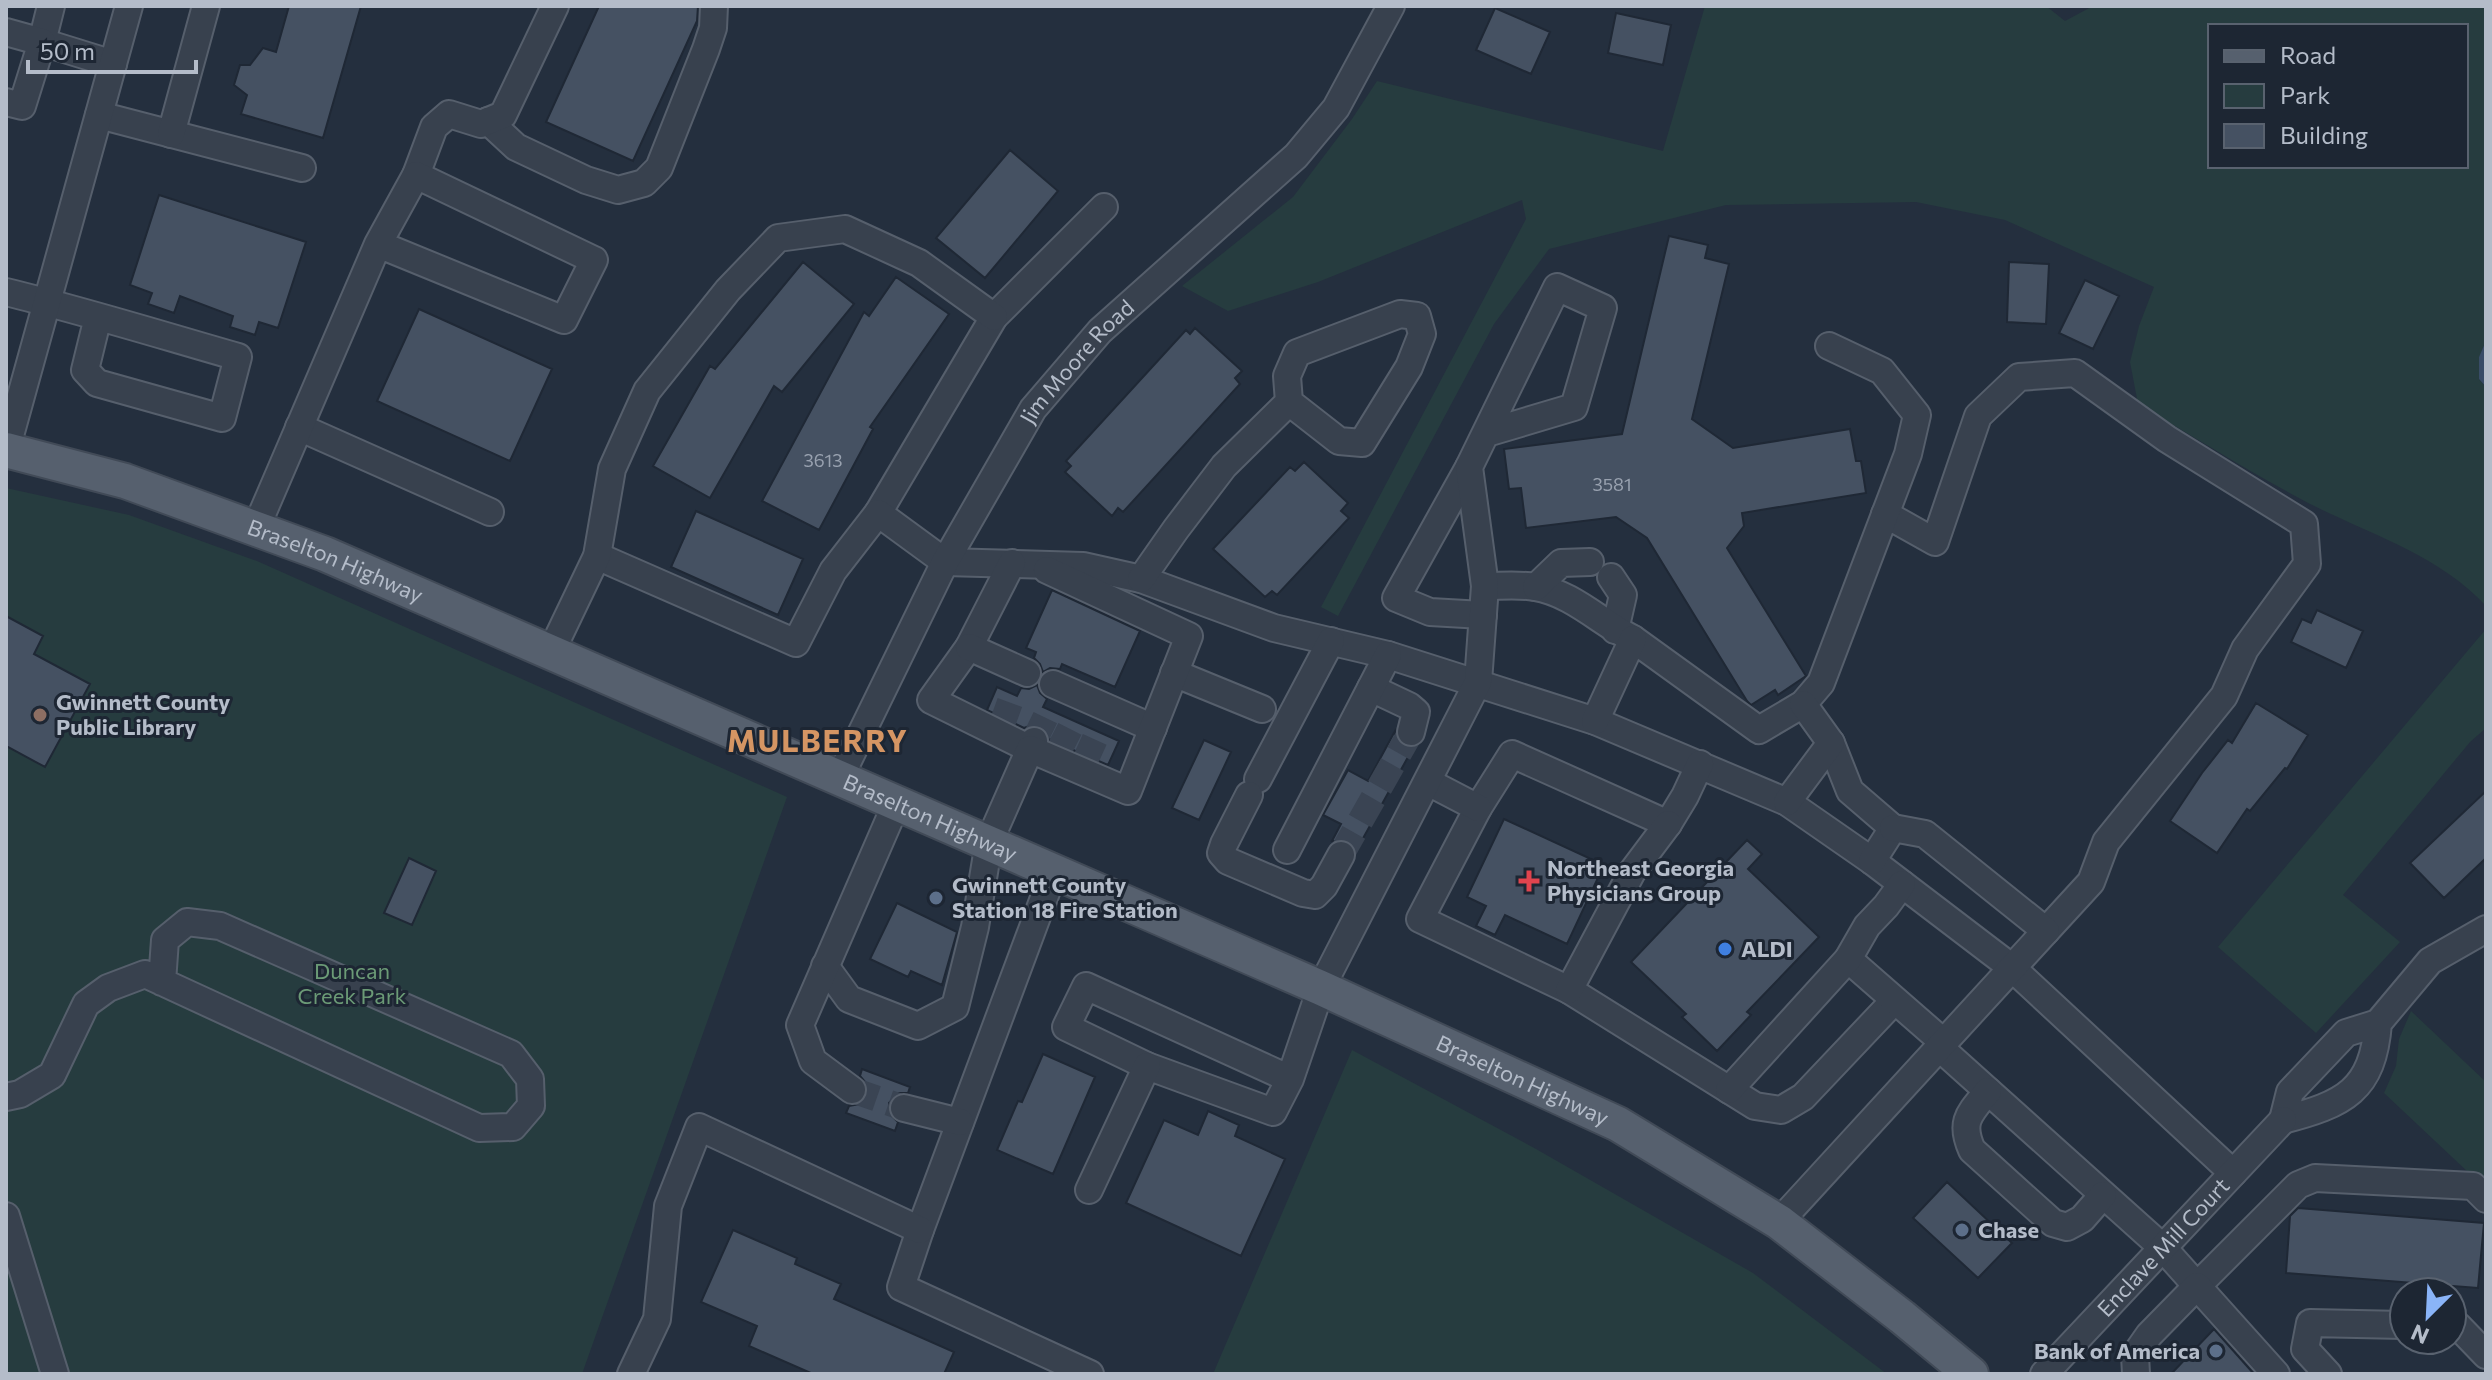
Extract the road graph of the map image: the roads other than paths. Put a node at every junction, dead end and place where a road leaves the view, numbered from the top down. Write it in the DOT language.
graph roads {
  1 [pos="51,6"];
  2 [pos="129,6"];
  3 [pos="206,6"];
  4 [pos="555,6"];
  5 [pos="714,6"];
  6 [pos="1391,6"];
  7 [pos="6,32"];
  8 [pos="42,42"];
  9 [pos="113,64"];
  10 [pos="6,102"];
  11 [pos="99,115"];
  12 [pos="488,121"];
  13 [pos="171,134"];
  14 [pos="302,168"];
  15 [pos="416,175"];
  16 [pos="1104,207"];
  17 [pos="378,244"];
  18 [pos="6,292"];
  19 [pos="47,302"];
  20 [pos="98,317"];
  21 [pos="994,317"];
  22 [pos="1829,346"];
  23 [pos="1289,402"];
  24 [pos="299,427"];
  25 [pos="1487,433"];
  26 [pos="6,450"];
  27 [pos="1469,467"];
  28 [pos="490,512"];
  29 [pos="878,513"];
  30 [pos="1885,514"];
  31 [pos="256,528"];
  32 [pos="597,556"];
  33 [pos="945,562"];
  34 [pos="1590,562"];
  35 [pos="1022,563"];
  36 [pos="1611,577"];
  37 [pos="1141,579"];
  38 [pos="1485,586"];
  39 [pos="1536,587"];
  40 [pos="1173,590"];
  41 [pos="1483,615"];
  42 [pos="1161,622"];
  43 [pos="1624,635"];
  44 [pos="1331,641"];
  45 [pos="969,647"];
  46 [pos="551,652"];
  47 [pos="1388,655"];
  48 [pos="1174,673"];
  49 [pos="1021,679"];
  50 [pos="1478,682"];
  51 [pos="1371,688"];
  52 [pos="1063,700"];
  53 [pos="1803,704"];
  54 [pos="1262,709"];
  55 [pos="1595,721"];
  56 [pos="1153,728"];
  57 [pos="1411,732"];
  58 [pos="1831,743"];
  59 [pos="1032,745"];
  60 [pos="1700,764"];
  61 [pos="840,777"];
  62 [pos="1428,782"];
  63 [pos="897,802"];
  64 [pos="1787,802"];
  65 [pos="1478,808"];
  66 [pos="1668,824"];
  67 [pos="1893,828"];
  68 [pos="989,842"];
  69 [pos="1287,850"];
  70 [pos="1341,855"];
  71 [pos="1872,861"];
  72 [pos="1054,871"];
  73 [pos="1902,884"];
  74 [pos="2486,929"];
  75 [pos="2046,931"];
  76 [pos="1848,959"];
  77 [pos="825,966"];
  78 [pos="2011,967"];
  79 [pos="162,982"];
  80 [pos="1321,988"];
  81 [pos="1569,990"];
  82 [pos="1894,1001"];
  83 [pos="2378,1023"];
  84 [pos="1941,1044"];
  85 [pos="1147,1066"];
  86 [pos="1290,1079"];
  87 [pos="852,1090"];
  88 [pos="1729,1090"];
  89 [pos="1988,1091"];
  90 [pos="6,1097"];
  91 [pos="904,1108"];
  92 [pos="2283,1120"];
  93 [pos="960,1122"];
  94 [pos="2233,1173"];
  95 [pos="1089,1190"];
  96 [pos="2103,1195"];
  97 [pos="2486,1199"];
  98 [pos="6,1216"];
  99 [pos="1779,1222"];
  100 [pos="920,1230"];
  101 [pos="2163,1248"];
  102 [pos="2197,1286"];
  103 [pos="2388,1325"];
  104 [pos="2468,1336"];
  105 [pos="2486,1355"];
  106 [pos="55,1374"];
  107 [pos="631,1374"];
  108 [pos="1090,1374"];
  109 [pos="1971,1374"];
  110 [pos="2044,1374"];
  111 [pos="2136,1374"];
  112 [pos="2276,1374"];
  113 [pos="2328,1374"];
  1 -- 8 [label="street"];
  2 -- 9 [label="street"];
  3 -- 13 [label="street"];
  4 -- 12 [label="street"];
  5 -- 12 [label="street"];
  6 -- 33 [label="street, Jim Moore Road"];
  7 -- 8 [label="street"];
  8 -- 9 [label="street"];
  8 -- 10 [label="street"];
  9 -- 11 [label="street"];
  11 -- 13 [label="street"];
  11 -- 19 [label="street"];
  12 -- 15 [label="street"];
  13 -- 14 [label="street"];
  15 -- 17 [label="street"];
  15 -- 17 [label="street"];
  16 -- 21 [label="street"];
  17 -- 24 [label="street"];
  18 -- 19 [label="street"];
  19 -- 20 [label="street"];
  19 -- 26 [label="street"];
  20 -- 20 [label="street"];
  21 -- 29 [label="street"];
  21 -- 32 [label="street"];
  22 -- 30 [label="street"];
  23 -- 23 [label="street"];
  23 -- 37 [label="street"];
  24 -- 28 [label="street"];
  24 -- 31 [label="street"];
  25 -- 25 [label="street"];
  25 -- 27 [label="street"];
  26 -- 31 [label="main road, Braselton Highway"];
  27 -- 38 [label="street"];
  27 -- 41 [label="street"];
  29 -- 32 [label="street"];
  29 -- 33 [label="street"];
  30 -- 53 [label="street"];
  30 -- 75 [label="street"];
  31 -- 46 [label="main road, Braselton Highway"];
  32 -- 46 [label="street"];
  33 -- 35 [label="street"];
  33 -- 61 [label="street, Jim Moore Road"];
  34 -- 39 [label="street"];
  35 -- 37 [label="street"];
  35 -- 42 [label="street"];
  35 -- 45 [label="street"];
  36 -- 43 [label="street"];
  37 -- 40 [label="street"];
  38 -- 39 [label="street"];
  38 -- 41 [label="street"];
  39 -- 43 [label="street"];
  40 -- 42 [label="street"];
  40 -- 44 [label="street"];
  41 -- 50 [label="street"];
  42 -- 48 [label="street"];
  43 -- 53 [label="street"];
  43 -- 55 [label="street"];
  44 -- 47 [label="street"];
  44 -- 70 [label="street"];
  45 -- 49 [label="street"];
  45 -- 59 [label="street"];
  46 -- 61 [label="main road, Braselton Highway"];
  47 -- 50 [label="street"];
  47 -- 51 [label="street"];
  48 -- 54 [label="street"];
  48 -- 56 [label="street"];
  50 -- 55 [label="street"];
  50 -- 62 [label="street"];
  51 -- 57 [label="street"];
  51 -- 69 [label="street"];
  52 -- 56 [label="street"];
  53 -- 58 [label="street"];
  55 -- 60 [label="street"];
  56 -- 59 [label="street"];
  58 -- 64 [label="street"];
  58 -- 67 [label="street"];
  59 -- 68 [label="street"];
  60 -- 64 [label="street"];
  60 -- 66 [label="street"];
  61 -- 63 [label="main road, Braselton Highway"];
  62 -- 65 [label="street"];
  62 -- 80 [label="street"];
  63 -- 68 [label="main road, Braselton Highway"];
  63 -- 77 [label="street"];
  64 -- 71 [label="street"];
  65 -- 66 [label="street"];
  65 -- 81 [label="street"];
  66 -- 81 [label="street"];
  67 -- 71 [label="street"];
  67 -- 75 [label="street"];
  68 -- 72 [label="main road, Braselton Highway"];
  68 -- 77 [label="street"];
  71 -- 73 [label="street"];
  72 -- 80 [label="main road, Braselton Highway"];
  72 -- 93 [label="street"];
  73 -- 76 [label="street"];
  73 -- 78 [label="street"];
  74 -- 83 [label="street, Enclave Mill Court"];
  75 -- 78 [label="street"];
  76 -- 82 [label="street"];
  76 -- 88 [label="street"];
  77 -- 87 [label="street"];
  78 -- 84 [label="street"];
  78 -- 94 [label="street"];
  79 -- 79 [label="street"];
  79 -- 90 [label="street"];
  80 -- 86 [label="street"];
  80 -- 99 [label="main road, Braselton Highway"];
  81 -- 88 [label="street"];
  82 -- 84 [label="street"];
  82 -- 88 [label="street"];
  83 -- 92 [label="street, Enclave Mill Court"];
  83 -- 92 [label="street, Enclave Mill Court"];
  84 -- 89 [label="street"];
  84 -- 99 [label="street"];
  85 -- 86 [label="street"];
  85 -- 86 [label="street"];
  85 -- 95 [label="street"];
  89 -- 96 [label="street"];
  89 -- 96 [label="street"];
  91 -- 93 [label="street"];
  92 -- 94 [label="street, Enclave Mill Court"];
  93 -- 100 [label="street"];
  94 -- 101 [label="street, Enclave Mill Court"];
  96 -- 101 [label="street"];
  97 -- 102 [label="street"];
  98 -- 106 [label="street"];
  99 -- 109 [label="main road, Braselton Highway"];
  100 -- 107 [label="street"];
  100 -- 108 [label="street"];
  101 -- 102 [label="street"];
  101 -- 110 [label="street, Enclave Mill Court"];
  102 -- 111 [label="street"];
  102 -- 112 [label="street"];
  103 -- 113 [label="street"];
  104 -- 105 [label="street"];
}
